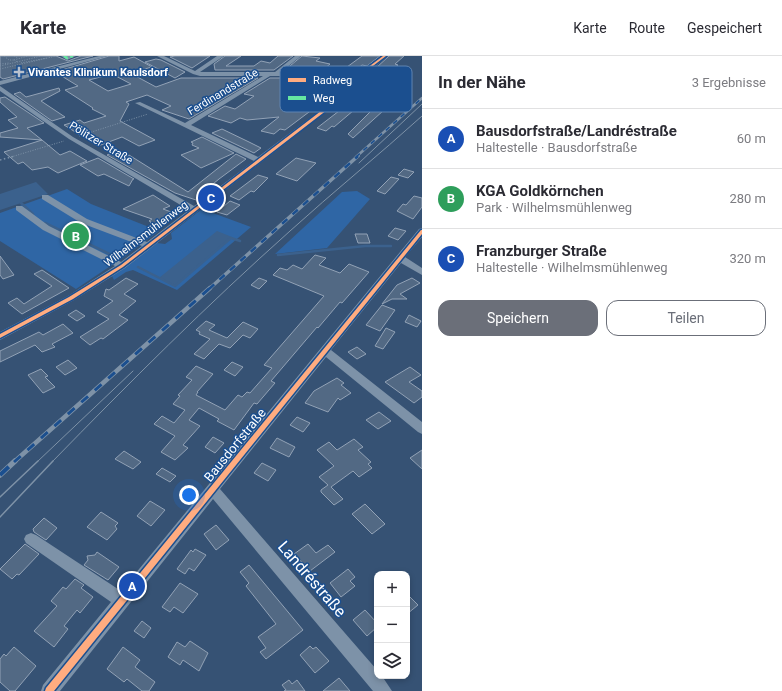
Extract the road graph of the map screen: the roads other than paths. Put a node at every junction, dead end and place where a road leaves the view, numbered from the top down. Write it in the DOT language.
graph roads {
  1 [pos="64,56"];
  2 [pos="73,56"];
  3 [pos="105,56"];
  4 [pos="160,56"];
  5 [pos="220,56"];
  6 [pos="298,56"];
  7 [pos="385,56"];
  8 [pos="286,66"];
  9 [pos="373,66"];
  10 [pos="280,70"];
  11 [pos="194,73"];
  12 [pos="268,74"];
  13 [pos="278,74"];
  14 [pos="0,83"];
  15 [pos="0,88"];
  16 [pos="138,103"];
  17 [pos="334,112"];
  18 [pos="185,126"];
  19 [pos="260,161"];
  20 [pos="45,197"];
  21 [pos="19,208"];
  22 [pos="195,210"];
  23 [pos="422,231"];
  24 [pos="149,246"];
  25 [pos="400,258"];
  26 [pos="122,266"];
  27 [pos="422,272"];
  28 [pos="0,336"];
  29 [pos="325,351"];
  30 [pos="422,429"];
  31 [pos="213,490"];
  32 [pos="31,539"];
  33 [pos="121,600"];
  34 [pos="49,691"];
  35 [pos="384,691"];
  1 -- 2 [label="street"];
  3 -- 14 [label="street"];
  4 -- 11 [label="street"];
  5 -- 11 [label="street"];
  6 -- 8 [label="street, Ferdinandstraße"];
  7 -- 9 [label="street"];
  10 -- 13 [label="street, Ferdinandstraße"];
  11 -- 12 [label="street"];
  12 -- 13 [label="street"];
  12 -- 18 [label="street, Ferdinandstraße"];
  15 -- 22 [label="street, Pölitzer Straße"];
  16 -- 18 [label="street"];
  17 -- 19 [label="street, Wilhelmsmühlenweg"];
  18 -- 19 [label="street"];
  19 -- 22 [label="street, Wilhelmsmühlenweg"];
  20 -- 24 [label="street"];
  21 -- 26 [label="street"];
  22 -- 24 [label="street, Wilhelmsmühlenweg"];
  23 -- 25 [label="street, Bausdorfstraße"];
  24 -- 26 [label="street, Wilhelmsmühlenweg"];
  25 -- 27 [label="street"];
  25 -- 29 [label="street, Bausdorfstraße"];
  26 -- 28 [label="street, Wilhelmsmühlenweg"];
  29 -- 30 [label="street"];
  29 -- 31 [label="street, Bausdorfstraße"];
  31 -- 33 [label="street, Bausdorfstraße"];
  31 -- 35 [label="street, Landréstraße"];
  32 -- 33 [label="street"];
  33 -- 34 [label="street, Bausdorfstraße"];
}
